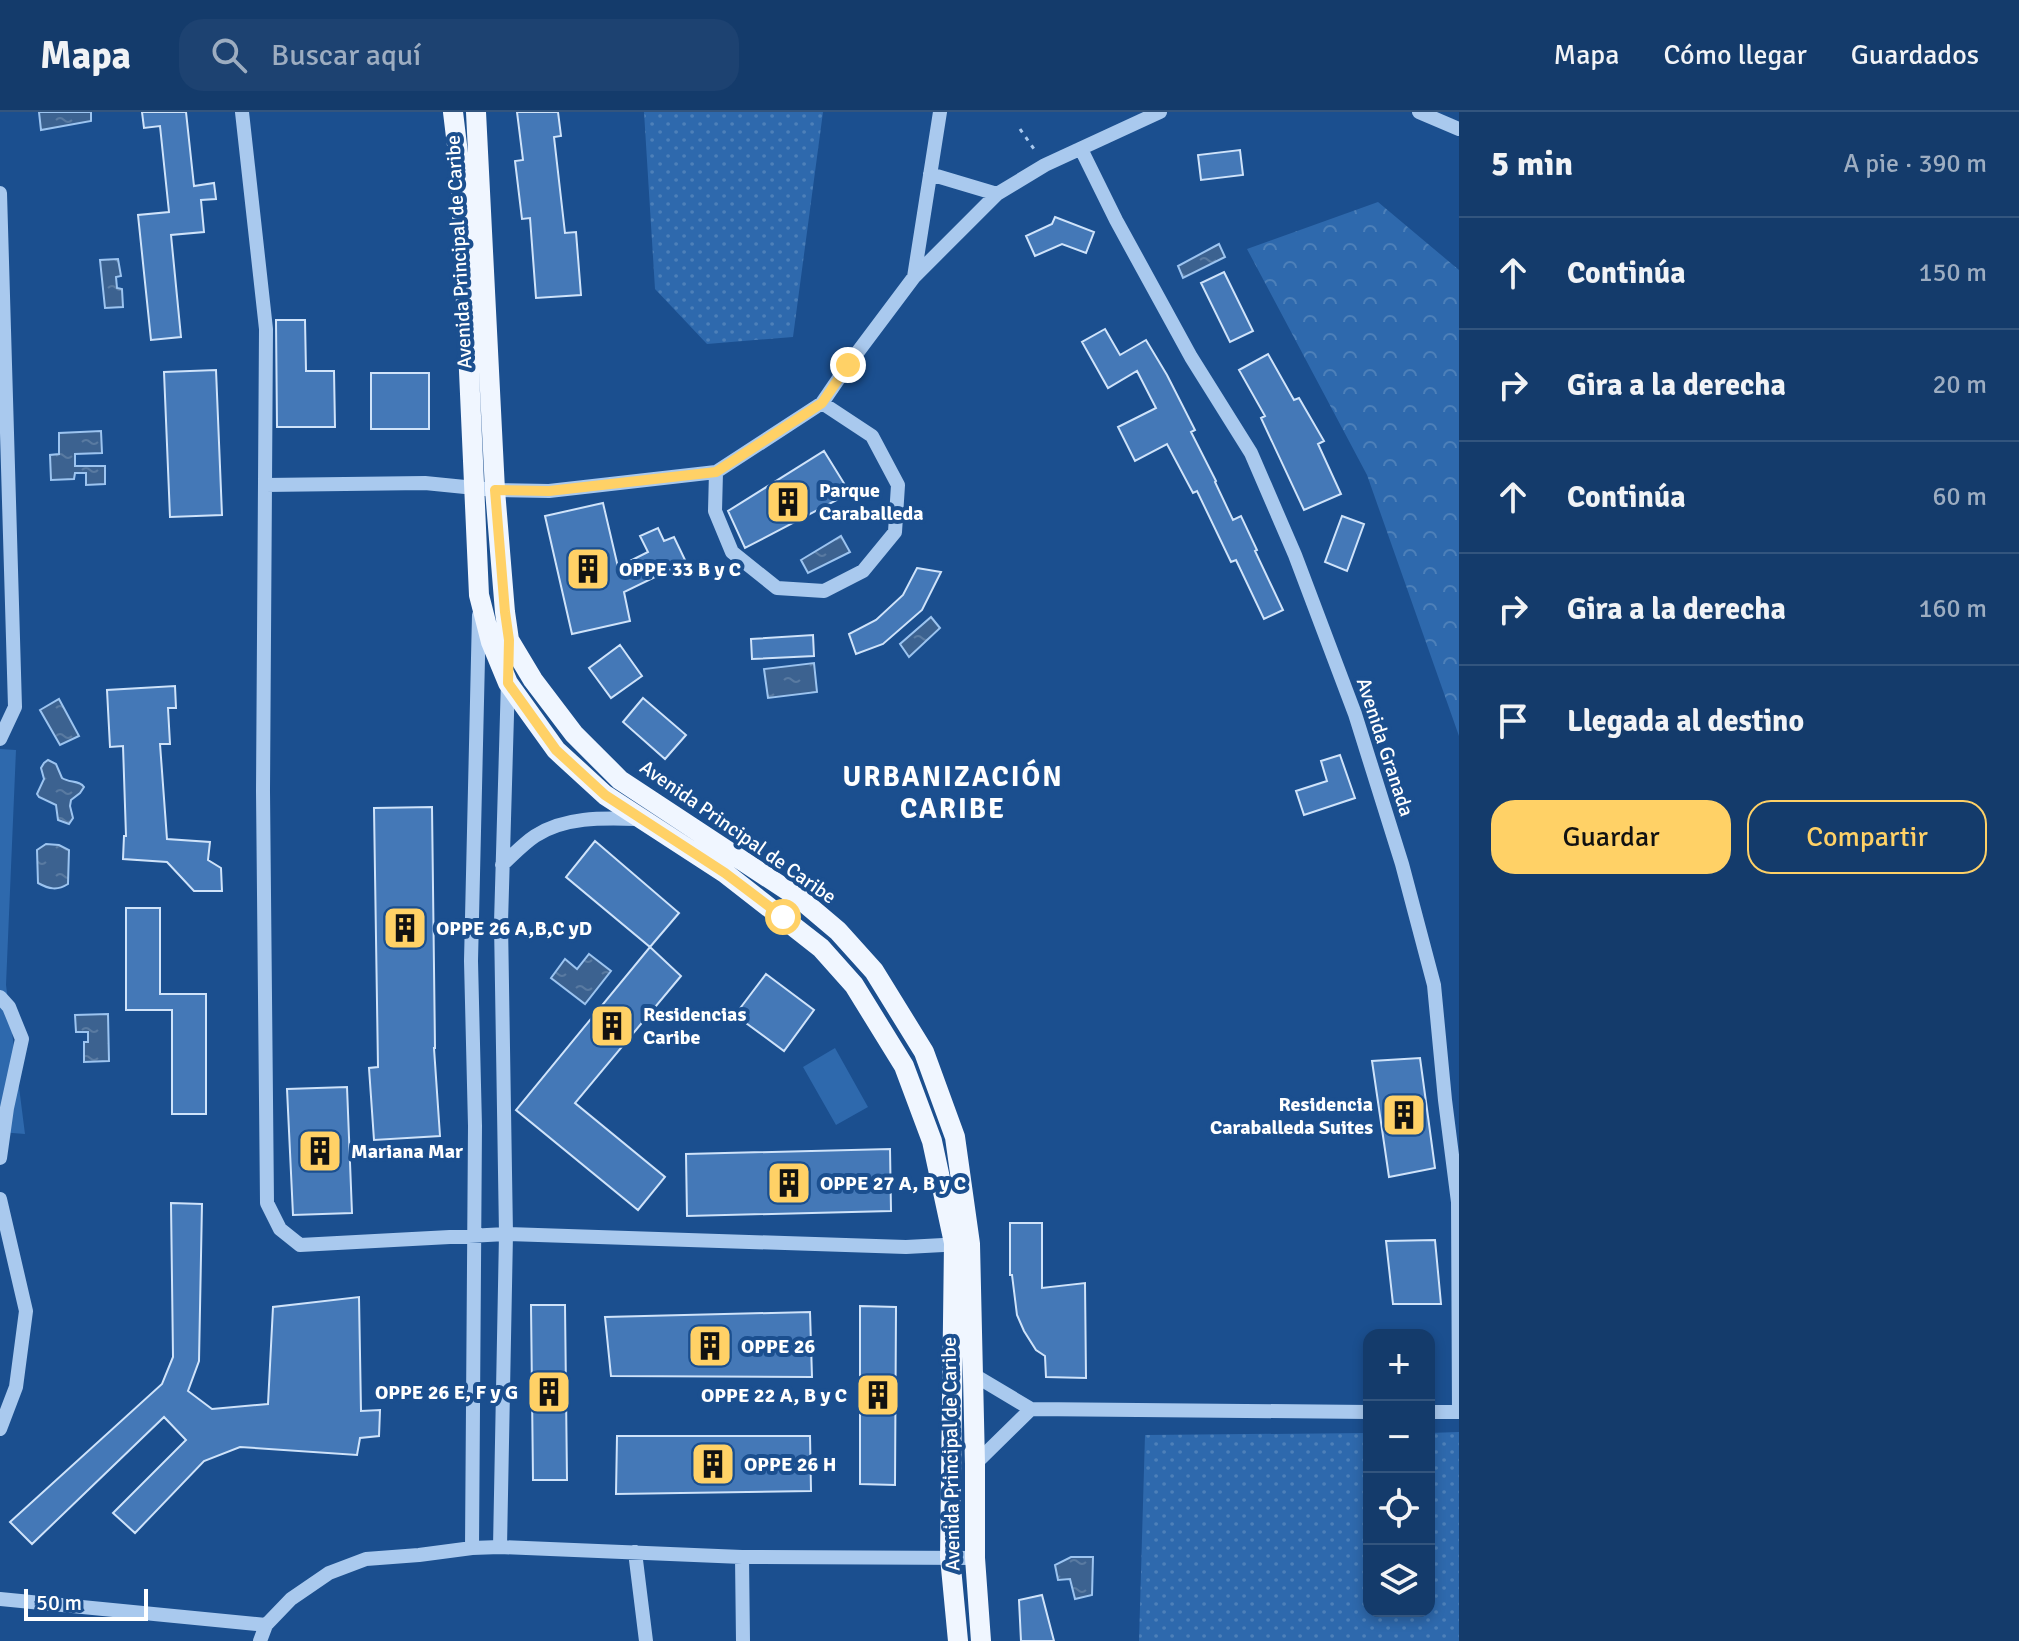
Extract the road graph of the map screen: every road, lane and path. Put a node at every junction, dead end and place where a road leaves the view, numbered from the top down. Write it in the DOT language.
graph roads {
  1 [pos="242,112"];
  2 [pos="453,112"];
  3 [pos="476,112"];
  4 [pos="940,112"];
  5 [pos="1160,112"];
  6 [pos="1419,112"];
  7 [pos="1020,129"];
  8 [pos="1459,129"];
  9 [pos="1081,149"];
  10 [pos="1045,165"];
  11 [pos="930,174"];
  12 [pos="0,193"];
  13 [pos="997,194"];
  14 [pos="914,277"];
  15 [pos="822,403"];
  16 [pos="716,472"];
  17 [pos="265,485"];
  18 [pos="485,488"];
  19 [pos="479,595"];
  20 [pos="509,640"];
  21 [pos="508,683"];
  22 [pos="0,739"];
  23 [pos="642,819"];
  24 [pos="502,865"];
  25 [pos="0,997"];
  26 [pos="0,1158"];
  27 [pos="0,1199"];
  28 [pos="506,1234"];
  29 [pos="473,1236"];
  30 [pos="962,1244"];
  31 [pos="974,1375"];
  32 [pos="1031,1409"];
  33 [pos="1363,1412"];
  34 [pos="1435,1412"];
  35 [pos="1459,1412"];
  36 [pos="0,1429"];
  37 [pos="975,1464"];
  38 [pos="500,1547"];
  39 [pos="472,1548"];
  40 [pos="635,1552"];
  41 [pos="742,1557"];
  42 [pos="950,1557"];
  43 [pos="975,1558"];
  44 [pos="0,1599"];
  45 [pos="266,1625"];
  46 [pos="260,1641"];
  47 [pos="646,1641"];
  48 [pos="743,1641"];
  49 [pos="958,1641"];
  50 [pos="981,1641"];
  1 -- 17 [label="street"];
  2 -- 18 [label="main road, Avenida Principal de Caribe"];
  3 -- 18 [label="main road, Avenida Principal de Caribe"];
  4 -- 11 [label="street"];
  5 -- 9 [label="street"];
  6 -- 8 [label="street"];
  7 -- 10 [label="path"];
  9 -- 10 [label="street"];
  9 -- 35 [label="street, Avenida Granada"];
  10 -- 13 [label="street"];
  11 -- 13 [label="street"];
  11 -- 14 [label="street"];
  12 -- 22 [label="street"];
  13 -- 14 [label="street"];
  14 -- 15 [label="street"];
  15 -- 16 [label="street"];
  15 -- 16 [label="street"];
  16 -- 18 [label="street"];
  17 -- 18 [label="street"];
  17 -- 29 [label="street"];
  18 -- 19 [label="main road, Avenida Principal de Caribe"];
  18 -- 20 [label="main road, Avenida Principal de Caribe"];
  19 -- 21 [label="main road, Avenida Principal de Caribe"];
  19 -- 29 [label="street"];
  20 -- 21 [label="street"];
  20 -- 30 [label="main road, Avenida Principal de Caribe"];
  21 -- 23 [label="main road, Avenida Principal de Caribe"];
  21 -- 24 [label="street"];
  23 -- 24 [label="street"];
  23 -- 30 [label="main road, Avenida Principal de Caribe"];
  24 -- 28 [label="street"];
  25 -- 26 [label="street"];
  27 -- 36 [label="street"];
  28 -- 29 [label="street"];
  28 -- 30 [label="street"];
  28 -- 38 [label="street"];
  29 -- 39 [label="street"];
  30 -- 31 [label="main road, Avenida Principal de Caribe"];
  30 -- 42 [label="main road, Avenida Principal de Caribe"];
  31 -- 32 [label="street"];
  31 -- 37 [label="main road, Avenida Principal de Caribe"];
  32 -- 33 [label="street"];
  32 -- 37 [label="street"];
  34 -- 35 [label="street"];
  37 -- 43 [label="main road, Avenida Principal de Caribe"];
  38 -- 39 [label="street"];
  38 -- 40 [label="street"];
  39 -- 45 [label="street"];
  40 -- 41 [label="street"];
  40 -- 47 [label="street"];
  41 -- 42 [label="street"];
  41 -- 48 [label="street"];
  42 -- 43 [label="street"];
  42 -- 49 [label="main road, Avenida Principal de Caribe"];
  43 -- 50 [label="main road, Avenida Principal de Caribe"];
  44 -- 45 [label="street"];
  45 -- 46 [label="street"];
}
